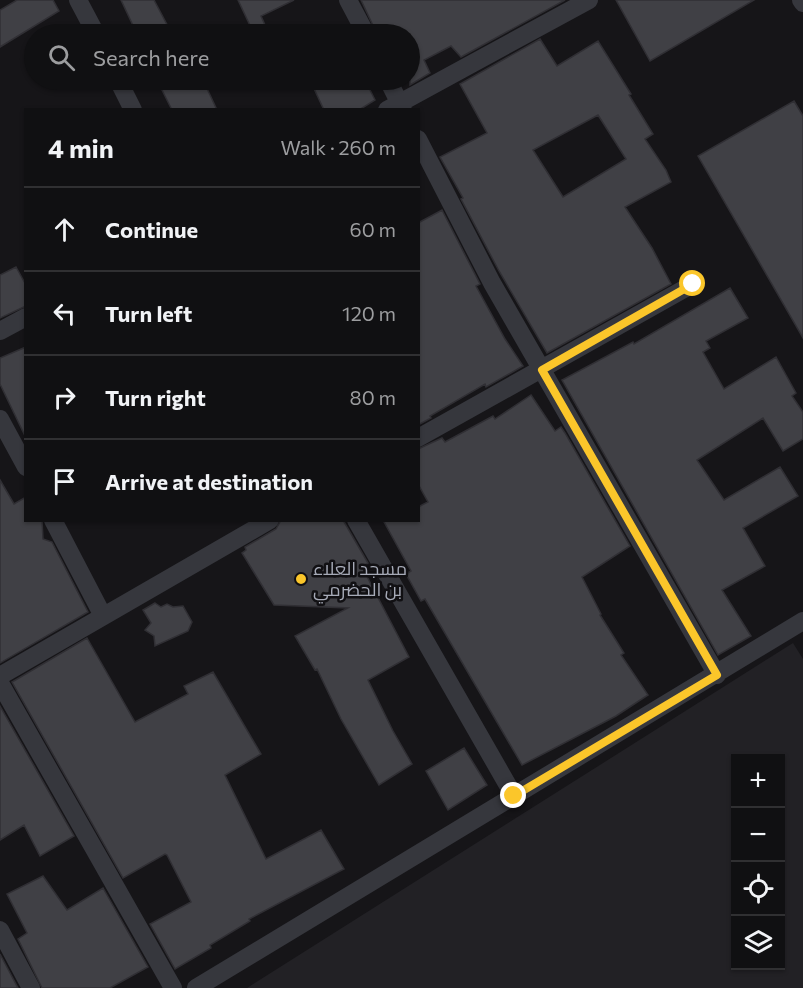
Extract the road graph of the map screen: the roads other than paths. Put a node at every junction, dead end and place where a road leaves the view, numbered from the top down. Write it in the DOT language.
graph roads {
  1 [pos="78,0"];
  2 [pos="348,0"];
  3 [pos="589,0"];
  4 [pos="91,24"];
  5 [pos="361,24"];
  6 [pos="123,90"];
  7 [pos="391,90"];
  8 [pos="396,107"];
  9 [pos="132,108"];
  10 [pos="420,143"];
  11 [pos="693,284"];
  12 [pos="24,318"];
  13 [pos="0,331"];
  14 [pos="542,370"];
  15 [pos="0,419"];
  16 [pos="420,437"];
  17 [pos="24,463"];
  18 [pos="54,522"];
  19 [pos="267,522"];
  20 [pos="357,522"];
  21 [pos="103,616"];
  22 [pos="801,628"];
  23 [pos="717,675"];
  24 [pos="0,676"];
  25 [pos="0,683"];
  26 [pos="514,796"];
  27 [pos="0,930"];
  28 [pos="31,988"];
  29 [pos="173,988"];
  30 [pos="196,988"];
  1 -- 4 [label="street"];
  2 -- 5 [label="street"];
  3 -- 8 [label="street"];
  6 -- 9 [label="street"];
  7 -- 8 [label="street"];
  10 -- 14 [label="street"];
  11 -- 14 [label="street"];
  12 -- 13 [label="street"];
  14 -- 16 [label="street"];
  14 -- 23 [label="street"];
  15 -- 17 [label="street"];
  18 -- 21 [label="street"];
  19 -- 21 [label="street"];
  20 -- 26 [label="street"];
  21 -- 24 [label="street"];
  22 -- 23 [label="street"];
  23 -- 26 [label="street"];
  25 -- 29 [label="street"];
  26 -- 30 [label="street"];
  27 -- 28 [label="street"];
}
